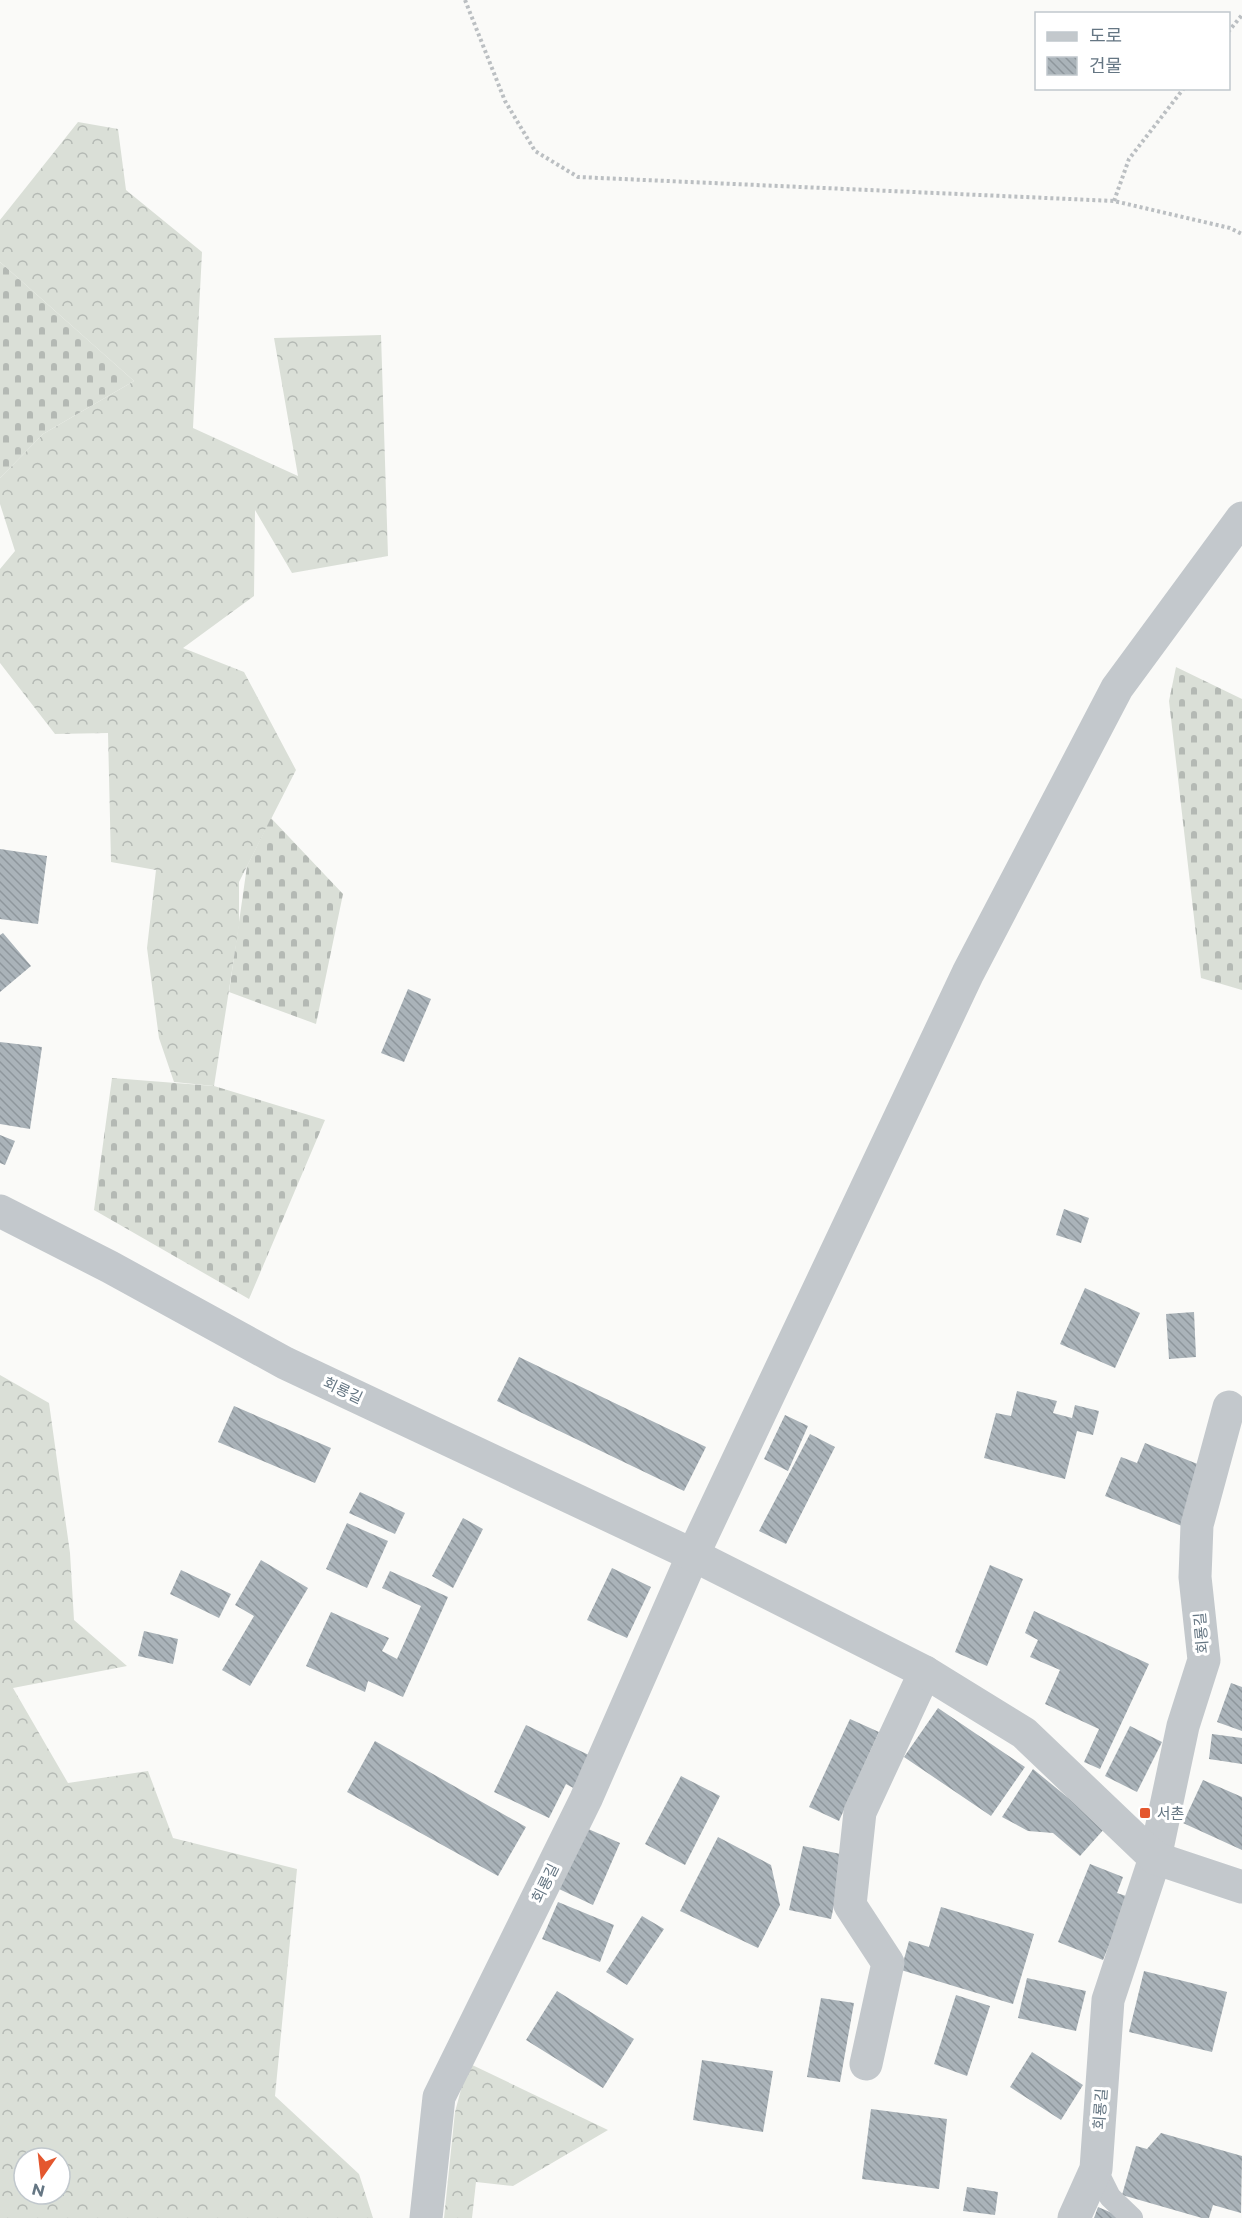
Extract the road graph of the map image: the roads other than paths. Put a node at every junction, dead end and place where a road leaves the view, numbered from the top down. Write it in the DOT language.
graph roads {
  1 [pos="1242,518"];
  2 [pos="0,1211"];
  3 [pos="1229,1407"];
  4 [pos="693,1555"];
  5 [pos="925,1672"];
  6 [pos="1155,1858"];
  7 [pos="1242,1887"];
  8 [pos="866,2064"];
  9 [pos="1096,2169"];
  10 [pos="426,2218"];
  11 [pos="1074,2218"];
  12 [pos="1132,2218"];
  1 -- 4 [label="street"];
  2 -- 4 [label="street, 회룡길"];
  3 -- 6 [label="street, 회룡길"];
  4 -- 5 [label="street, 회룡길"];
  4 -- 10 [label="street, 회룡길"];
  5 -- 6 [label="street, 회룡길"];
  5 -- 8 [label="street"];
  6 -- 7 [label="street, 회룡길"];
  6 -- 9 [label="street, 회룡길"];
  9 -- 11 [label="street, 회룡길"];
  9 -- 12 [label="lane"];
}
